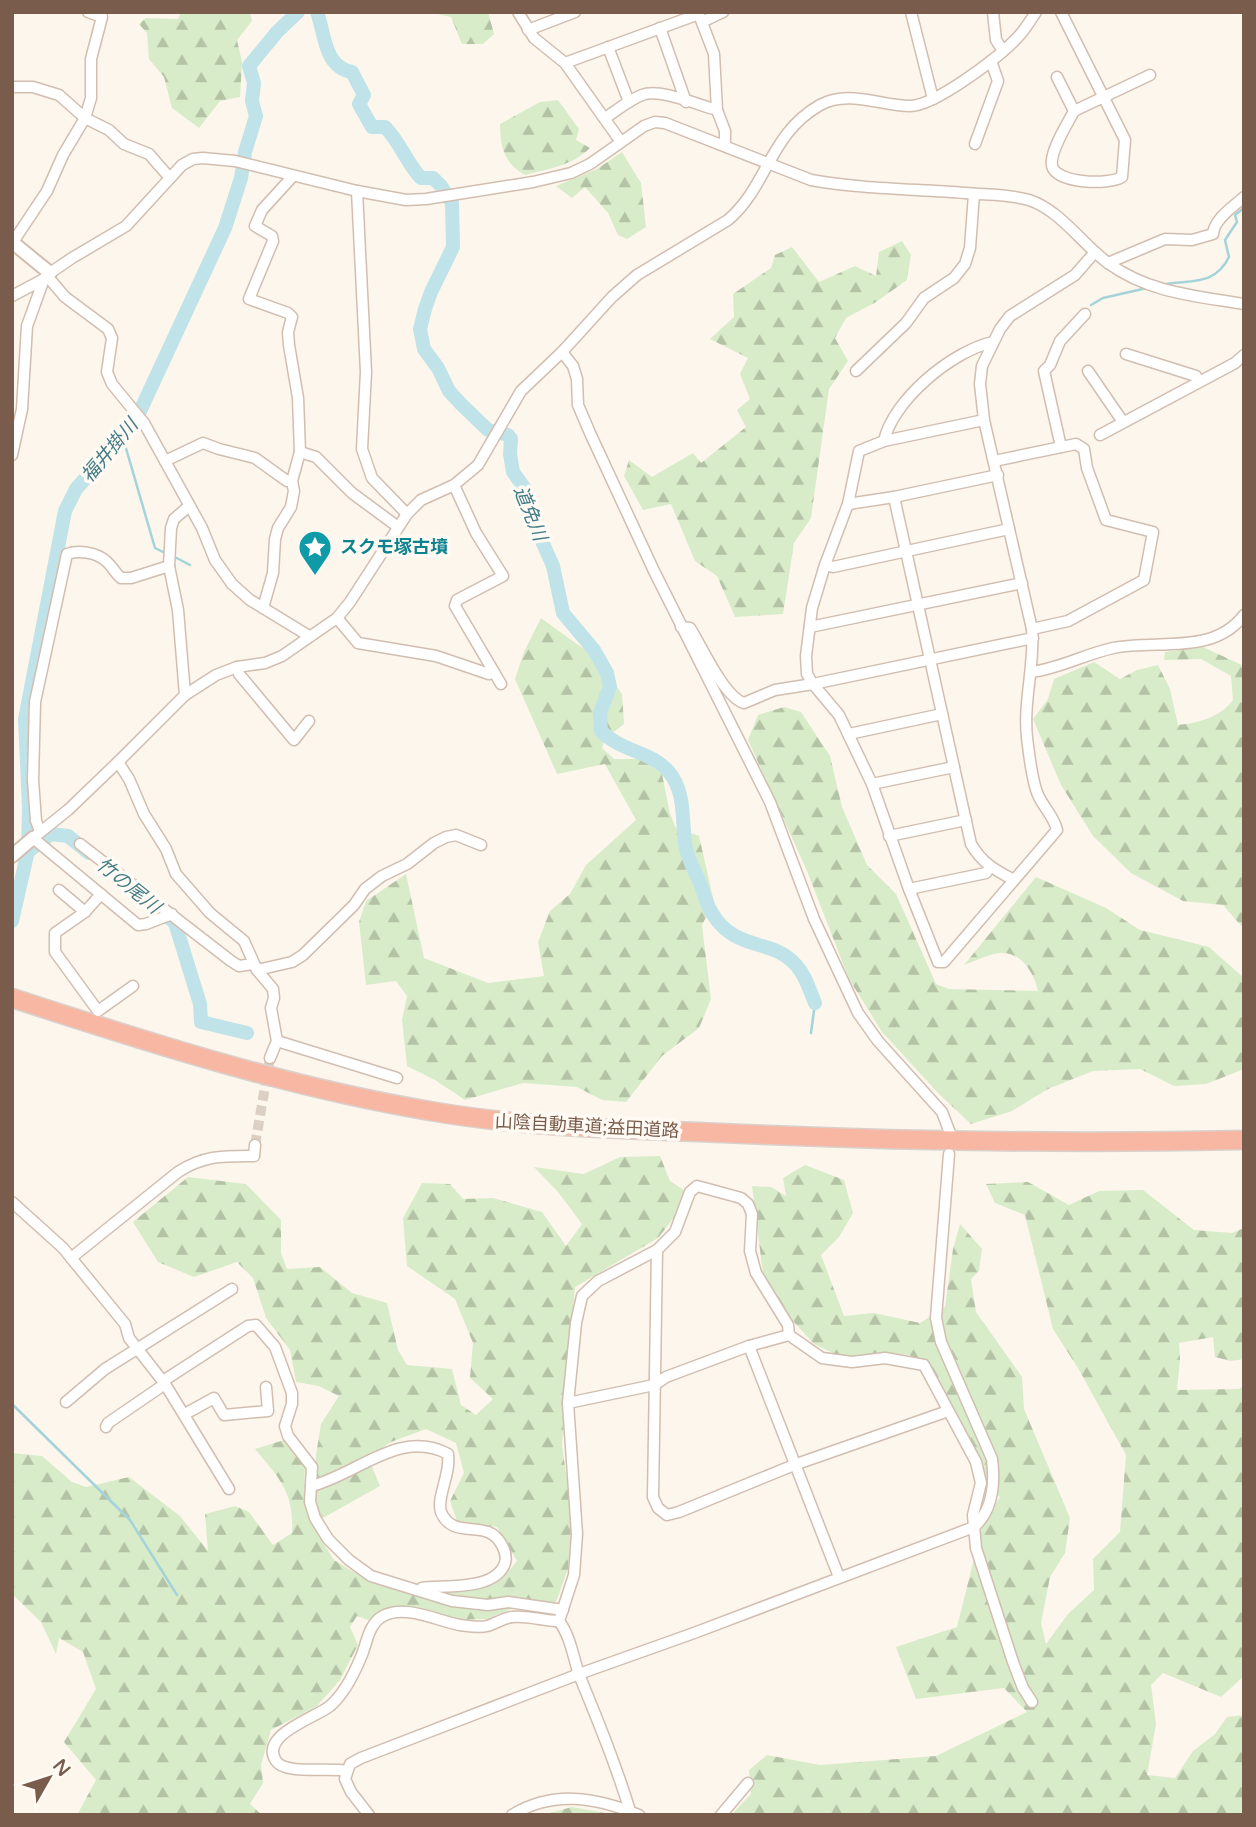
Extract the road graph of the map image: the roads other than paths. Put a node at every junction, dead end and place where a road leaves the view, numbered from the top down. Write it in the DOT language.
graph roads {
  1 [pos="88,12"];
  2 [pos="518,12"];
  3 [pos="575,12"];
  4 [pos="723,12"];
  5 [pos="911,12"];
  6 [pos="993,12"];
  7 [pos="1036,12"];
  8 [pos="1061,12"];
  9 [pos="700,16"];
  10 [pos="660,28"];
  11 [pos="528,30"];
  12 [pos="608,47"];
  13 [pos="1003,51"];
  14 [pos="991,61"];
  15 [pos="565,62"];
  16 [pos="1150,75"];
  17 [pos="1056,77"];
  18 [pos="12,87"];
  19 [pos="1104,97"];
  20 [pos="933,99"];
  21 [pos="629,102"];
  22 [pos="686,102"];
  23 [pos="717,110"];
  24 [pos="1074,111"];
  25 [pos="85,118"];
  26 [pos="605,118"];
  27 [pos="621,142"];
  28 [pos="975,144"];
  29 [pos="725,146"];
  30 [pos="767,163"];
  31 [pos="293,176"];
  32 [pos="170,178"];
  33 [pos="357,191"];
  34 [pos="974,194"];
  35 [pos="1244,197"];
  36 [pos="13,242"];
  37 [pos="1095,252"];
  38 [pos="1108,263"];
  39 [pos="47,276"];
  40 [pos="12,296"];
  41 [pos="1244,304"];
  42 [pos="1085,314"];
  43 [pos="993,342"];
  44 [pos="562,352"];
  45 [pos="1126,354"];
  46 [pos="1244,355"];
  47 [pos="856,371"];
  48 [pos="1088,371"];
  49 [pos="1199,381"];
  50 [pos="984,420"];
  51 [pos="1123,422"];
  52 [pos="1100,435"];
  53 [pos="884,441"];
  54 [pos="1061,447"];
  55 [pos="300,452"];
  56 [pos="12,455"];
  57 [pos="165,461"];
  58 [pos="994,461"];
  59 [pos="998,475"];
  60 [pos="292,481"];
  61 [pos="454,485"];
  62 [pos="894,497"];
  63 [pos="848,504"];
  64 [pos="188,507"];
  65 [pos="407,514"];
  66 [pos="398,527"];
  67 [pos="1009,529"];
  68 [pos="905,551"];
  69 [pos="825,565"];
  70 [pos="169,566"];
  71 [pos="1022,583"];
  72 [pos="918,605"];
  73 [pos="263,608"];
  74 [pos="1244,615"];
  75 [pos="337,618"];
  76 [pos="810,626"];
  77 [pos="681,627"];
  78 [pos="1033,634"];
  79 [pos="309,636"];
  80 [pos="930,660"];
  81 [pos="237,667"];
  82 [pos="493,671"];
  83 [pos="1031,672"];
  84 [pos="501,684"];
  85 [pos="813,684"];
  86 [pos="185,695"];
  87 [pos="942,714"];
  88 [pos="309,721"];
  89 [pos="849,734"];
  90 [pos="118,762"];
  91 [pos="954,767"];
  92 [pos="872,784"];
  93 [pos="966,820"];
  94 [pos="36,835"];
  95 [pos="889,836"];
  96 [pos="80,844"];
  97 [pos="481,845"];
  98 [pos="12,856"];
  99 [pos="990,867"];
  100 [pos="1014,880"];
  101 [pos="909,889"];
  102 [pos="59,890"];
  103 [pos="102,894"];
  104 [pos="85,912"];
  105 [pos="172,914"];
  106 [pos="255,967"];
  107 [pos="133,986"];
  108 [pos="12,998"];
  109 [pos="277,1041"];
  110 [pos="270,1058"];
  111 [pos="397,1078"];
  112 [pos="950,1133"];
  113 [pos="1244,1140"];
  114 [pos="255,1145"];
  115 [pos="950,1154"];
  116 [pos="12,1202"];
  117 [pos="657,1250"];
  118 [pos="71,1258"];
  119 [pos="232,1289"];
  120 [pos="789,1335"];
  121 [pos="749,1346"];
  122 [pos="138,1348"];
  123 [pos="164,1382"];
  124 [pos="654,1385"];
  125 [pos="266,1387"];
  126 [pos="66,1402"];
  127 [pos="568,1403"];
  128 [pos="948,1411"];
  129 [pos="185,1415"];
  130 [pos="106,1427"];
  131 [pos="794,1465"];
  132 [pos="311,1486"];
  133 [pos="229,1489"];
  134 [pos="974,1527"];
  135 [pos="839,1577"];
  136 [pos="418,1589"];
  137 [pos="561,1616"];
  138 [pos="579,1674"];
  139 [pos="1032,1702"];
  140 [pos="347,1771"];
  141 [pos="748,1783"];
  142 [pos="635,1813"];
  143 [pos="369,1815"];
  144 [pos="512,1815"];
  145 [pos="721,1815"];
  1 -- 25 [label="street"];
  2 -- 11 [label="street"];
  3 -- 11 [label="street"];
  4 -- 9 [label="street"];
  5 -- 20 [label="street"];
  6 -- 13 [label="street"];
  7 -- 13 [label="street"];
  8 -- 19 [label="street"];
  9 -- 10 [label="street"];
  9 -- 23 [label="street"];
  10 -- 12 [label="street"];
  10 -- 22 [label="street"];
  11 -- 15 [label="street"];
  12 -- 15 [label="street"];
  12 -- 21 [label="street"];
  13 -- 14 [label="street"];
  14 -- 20 [label="street"];
  14 -- 28 [label="street"];
  15 -- 26 [label="street"];
  16 -- 19 [label="street"];
  17 -- 24 [label="street"];
  18 -- 25 [label="street"];
  19 -- 24 [label="street"];
  19 -- 24 [label="street"];
  20 -- 30 [label="street"];
  21 -- 22 [label="street"];
  21 -- 26 [label="street"];
  22 -- 23 [label="street"];
  23 -- 29 [label="street"];
  25 -- 32 [label="street"];
  25 -- 36 [label="street"];
  26 -- 27 [label="street"];
  27 -- 29 [label="street"];
  27 -- 33 [label="street"];
  29 -- 30 [label="street"];
  30 -- 34 [label="street"];
  30 -- 44 [label="street"];
  31 -- 32 [label="street"];
  31 -- 33 [label="street"];
  31 -- 55 [label="street"];
  32 -- 39 [label="street"];
  33 -- 65 [label="street"];
  34 -- 37 [label="street"];
  34 -- 47 [label="street"];
  35 -- 38 [label="street"];
  36 -- 39 [label="street"];
  37 -- 38 [label="street"];
  37 -- 43 [label="street"];
  38 -- 41 [label="street"];
  39 -- 40 [label="street"];
  39 -- 56 [label="street"];
  39 -- 57 [label="street"];
  42 -- 54 [label="street"];
  43 -- 50 [label="street"];
  43 -- 53 [label="street"];
  44 -- 61 [label="street"];
  44 -- 77 [label="street"];
  45 -- 49 [label="street"];
  46 -- 49 [label="street"];
  48 -- 51 [label="street"];
  49 -- 51 [label="street"];
  50 -- 53 [label="street"];
  50 -- 58 [label="street"];
  51 -- 52 [label="street"];
  53 -- 63 [label="street"];
  54 -- 58 [label="street"];
  54 -- 78 [label="street"];
  55 -- 60 [label="street"];
  55 -- 66 [label="street"];
  57 -- 60 [label="street"];
  57 -- 64 [label="street"];
  58 -- 59 [label="street"];
  59 -- 62 [label="street"];
  59 -- 67 [label="street"];
  60 -- 73 [label="street"];
  61 -- 65 [label="street"];
  61 -- 82 [label="street"];
  62 -- 63 [label="street"];
  62 -- 68 [label="street"];
  63 -- 69 [label="street"];
  64 -- 70 [label="street"];
  64 -- 73 [label="street"];
  65 -- 66 [label="street"];
  66 -- 75 [label="street"];
  67 -- 68 [label="street"];
  67 -- 71 [label="street"];
  68 -- 69 [label="street"];
  68 -- 72 [label="street"];
  69 -- 76 [label="street"];
  70 -- 86 [label="street"];
  70 -- 94 [label="street"];
  71 -- 72 [label="street"];
  71 -- 78 [label="street"];
  72 -- 76 [label="street"];
  72 -- 80 [label="street"];
  73 -- 79 [label="street"];
  74 -- 83 [label="street"];
  75 -- 79 [label="street"];
  75 -- 82 [label="street"];
  76 -- 85 [label="street"];
  77 -- 85 [label="street"];
  77 -- 112 [label="street"];
  78 -- 80 [label="street"];
  78 -- 83 [label="street"];
  79 -- 81 [label="street"];
  80 -- 85 [label="street"];
  80 -- 87 [label="street"];
  81 -- 86 [label="street"];
  81 -- 88 [label="street"];
  82 -- 84 [label="street"];
  83 -- 100 [label="street"];
  85 -- 89 [label="street"];
  86 -- 90 [label="street"];
  87 -- 89 [label="street"];
  87 -- 91 [label="street"];
  89 -- 92 [label="street"];
  90 -- 94 [label="street"];
  90 -- 106 [label="street"];
  91 -- 92 [label="street"];
  91 -- 93 [label="street"];
  92 -- 95 [label="street"];
  93 -- 95 [label="street"];
  93 -- 99 [label="street"];
  94 -- 98 [label="street"];
  94 -- 103 [label="street"];
  95 -- 101 [label="street"];
  96 -- 105 [label="street"];
  97 -- 106 [label="street"];
  99 -- 100 [label="street"];
  99 -- 101 [label="street"];
  100 -- 101 [label="street"];
  102 -- 104 [label="street"];
  103 -- 104 [label="street"];
  103 -- 105 [label="street"];
  104 -- 107 [label="street"];
  105 -- 106 [label="street"];
  106 -- 109 [label="street"];
  108 -- 113 [label="highway, 山陰自動車道;益田道路"];
  109 -- 110 [label="street"];
  109 -- 111 [label="street"];
  114 -- 118 [label="street"];
  115 -- 134 [label="street"];
  116 -- 118 [label="street"];
  117 -- 120 [label="street"];
  117 -- 124 [label="street"];
  117 -- 127 [label="street"];
  118 -- 122 [label="street"];
  119 -- 122 [label="street"];
  120 -- 121 [label="street"];
  120 -- 128 [label="street"];
  121 -- 124 [label="street"];
  121 -- 131 [label="street"];
  122 -- 123 [label="street"];
  122 -- 126 [label="street"];
  123 -- 129 [label="street"];
  123 -- 130 [label="street"];
  123 -- 132 [label="street"];
  124 -- 127 [label="street"];
  124 -- 131 [label="street"];
  125 -- 129 [label="street"];
  127 -- 137 [label="street"];
  128 -- 131 [label="street"];
  128 -- 134 [label="street"];
  129 -- 133 [label="street"];
  131 -- 135 [label="street"];
  132 -- 136 [label="street"];
  132 -- 136 [label="street"];
  134 -- 135 [label="street"];
  134 -- 139 [label="street"];
  135 -- 138 [label="street"];
  136 -- 137 [label="street"];
  137 -- 138 [label="street"];
  137 -- 140 [label="street"];
  138 -- 140 [label="street"];
  138 -- 142 [label="street"];
  140 -- 143 [label="street"];
  141 -- 145 [label="street"];
  142 -- 144 [label="street"];
}
